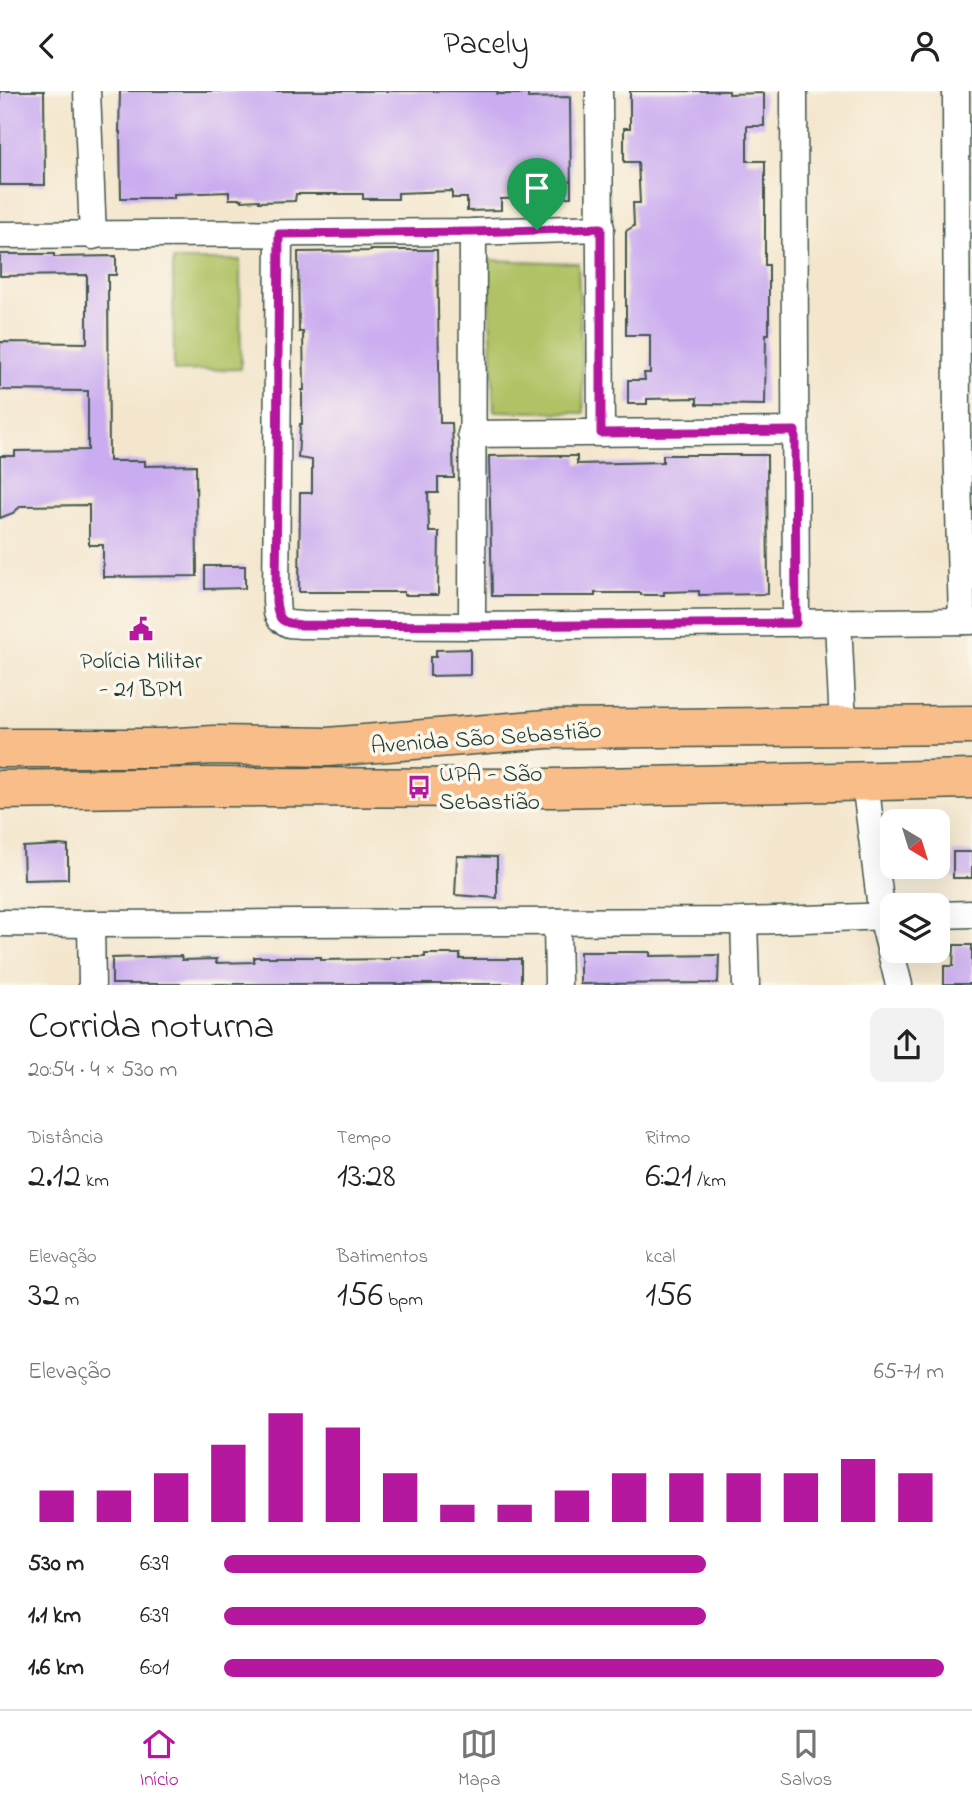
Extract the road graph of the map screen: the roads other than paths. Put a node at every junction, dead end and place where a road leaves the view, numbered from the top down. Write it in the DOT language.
graph roads {
  1 [pos="87,91"];
  2 [pos="599,91"];
  3 [pos="794,91"];
  4 [pos="957,91"];
  5 [pos="601,228"];
  6 [pos="473,232"];
  7 [pos="279,234"];
  8 [pos="0,235"];
  9 [pos="93,236"];
  10 [pos="795,431"];
  11 [pos="601,433"];
  12 [pos="471,434"];
  13 [pos="967,621"];
  14 [pos="838,622"];
  15 [pos="796,623"];
  16 [pos="472,626"];
  17 [pos="843,725"];
  18 [pos="972,725"];
  19 [pos="547,729"];
  20 [pos="0,748"];
  21 [pos="972,779"];
  22 [pos="865,782"];
  23 [pos="553,788"];
  24 [pos="0,790"];
  25 [pos="883,893"];
  26 [pos="972,914"];
  27 [pos="950,915"];
  28 [pos="880,916"];
  29 [pos="744,921"];
  30 [pos="557,922"];
  31 [pos="0,923"];
  32 [pos="91,924"];
  33 [pos="895,963"];
  34 [pos="92,985"];
  35 [pos="558,985"];
  36 [pos="746,985"];
  37 [pos="899,985"];
  1 -- 9 [label="street"];
  2 -- 5 [label="street"];
  3 -- 10 [label="street"];
  4 -- 13 [label="street"];
  5 -- 6 [label="street"];
  5 -- 11 [label="street"];
  6 -- 7 [label="street"];
  6 -- 12 [label="street"];
  7 -- 9 [label="street"];
  7 -- 16 [label="street"];
  8 -- 9 [label="street"];
  10 -- 11 [label="street"];
  10 -- 15 [label="street"];
  11 -- 12 [label="street"];
  12 -- 16 [label="street"];
  13 -- 14 [label="street"];
  14 -- 15 [label="street"];
  14 -- 17 [label="street"];
  15 -- 16 [label="street"];
  17 -- 18 [label="main road, Avenida São Sebastião"];
  17 -- 19 [label="main road, Avenida São Sebastião"];
  19 -- 20 [label="main road, Avenida São Sebastião"];
  19 -- 23 [label="main road"];
  21 -- 22 [label="main road, Avenida São Sebastião"];
  22 -- 23 [label="main road, Avenida São Sebastião"];
  22 -- 25 [label="street"];
  23 -- 24 [label="main road, Avenida São Sebastião"];
  26 -- 27 [label="street"];
  28 -- 29 [label="street"];
  29 -- 30 [label="street"];
  29 -- 36 [label="street"];
  30 -- 32 [label="street"];
  30 -- 35 [label="street"];
  31 -- 32 [label="street"];
  32 -- 34 [label="street"];
  33 -- 37 [label="street"];
}
